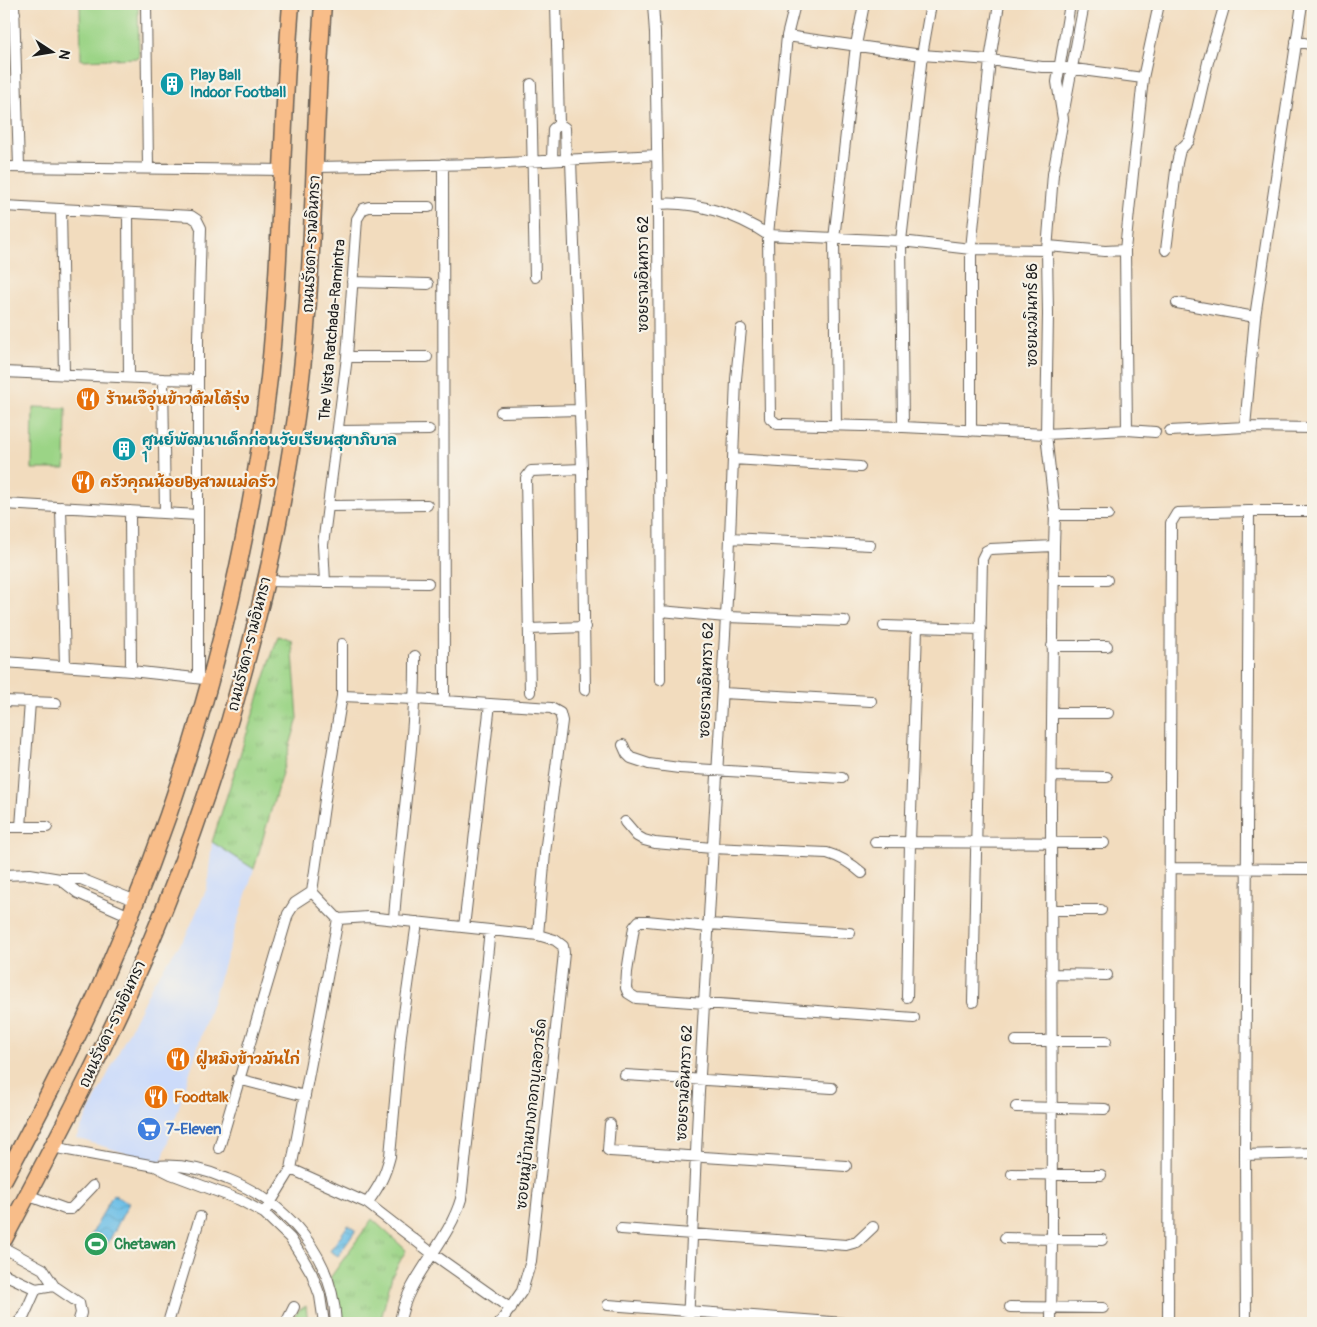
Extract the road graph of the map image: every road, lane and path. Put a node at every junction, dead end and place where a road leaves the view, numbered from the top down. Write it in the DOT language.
graph roads {
  1 [pos="146,4"];
  2 [pos="291,4"];
  3 [pos="323,4"];
  4 [pos="556,4"];
  5 [pos="652,4"];
  6 [pos="794,4"];
  7 [pos="864,4"];
  8 [pos="931,4"];
  9 [pos="999,4"];
  10 [pos="1070,4"];
  11 [pos="1084,4"];
  12 [pos="1159,4"];
  13 [pos="1225,4"];
  14 [pos="1302,4"];
  15 [pos="11,10"];
  16 [pos="787,36"];
  17 [pos="1296,41"];
  18 [pos="856,45"];
  19 [pos="1313,46"];
  20 [pos="922,55"];
  21 [pos="990,60"];
  22 [pos="1059,67"];
  23 [pos="1071,68"];
  24 [pos="1143,78"];
  25 [pos="531,84"];
  26 [pos="1063,118"];
  27 [pos="559,124"];
  28 [pos="657,155"];
  29 [pos="572,159"];
  30 [pos="552,160"];
  31 [pos="533,162"];
  32 [pos="443,164"];
  33 [pos="4,167"];
  34 [pos="20,167"];
  35 [pos="316,167"];
  36 [pos="148,170"];
  37 [pos="283,170"];
  38 [pos="658,204"];
  39 [pos="4,206"];
  40 [pos="428,207"];
  41 [pos="60,209"];
  42 [pos="128,213"];
  43 [pos="768,235"];
  44 [pos="834,238"];
  45 [pos="901,241"];
  46 [pos="1047,248"];
  47 [pos="971,249"];
  48 [pos="1125,250"];
  49 [pos="1166,250"];
  50 [pos="535,278"];
  51 [pos="352,282"];
  52 [pos="428,284"];
  53 [pos="1177,303"];
  54 [pos="1255,317"];
  55 [pos="741,329"];
  56 [pos="347,357"];
  57 [pos="427,357"];
  58 [pos="4,372"];
  59 [pos="64,374"];
  60 [pos="129,377"];
  61 [pos="163,378"];
  62 [pos="198,380"];
  63 [pos="580,410"];
  64 [pos="502,412"];
  65 [pos="836,425"];
  66 [pos="903,427"];
  67 [pos="1245,427"];
  68 [pos="1313,428"];
  69 [pos="429,430"];
  70 [pos="1127,430"];
  71 [pos="338,431"];
  72 [pos="971,431"];
  73 [pos="1170,431"];
  74 [pos="1155,432"];
  75 [pos="1046,434"];
  76 [pos="733,460"];
  77 [pos="860,467"];
  78 [pos="582,469"];
  79 [pos="4,504"];
  80 [pos="427,505"];
  81 [pos="329,506"];
  82 [pos="61,507"];
  83 [pos="130,511"];
  84 [pos="1249,511"];
  85 [pos="1313,511"];
  86 [pos="165,513"];
  87 [pos="1108,514"];
  88 [pos="198,515"];
  89 [pos="1054,515"];
  90 [pos="730,538"];
  91 [pos="870,546"];
  92 [pos="1054,546"];
  93 [pos="266,580"];
  94 [pos="1053,580"];
  95 [pos="1107,580"];
  96 [pos="325,582"];
  97 [pos="428,583"];
  98 [pos="661,611"];
  99 [pos="726,616"];
  100 [pos="845,621"];
  101 [pos="884,626"];
  102 [pos="584,627"];
  103 [pos="917,628"];
  104 [pos="530,629"];
  105 [pos="981,629"];
  106 [pos="342,644"];
  107 [pos="1052,646"];
  108 [pos="1107,646"];
  109 [pos="415,656"];
  110 [pos="4,662"];
  111 [pos="65,666"];
  112 [pos="131,671"];
  113 [pos="204,679"];
  114 [pos="660,680"];
  115 [pos="585,690"];
  116 [pos="530,692"];
  117 [pos="722,693"];
  118 [pos="444,695"];
  119 [pos="342,696"];
  120 [pos="416,699"];
  121 [pos="4,701"];
  122 [pos="871,701"];
  123 [pos="30,702"];
  124 [pos="56,703"];
  125 [pos="490,704"];
  126 [pos="1053,712"];
  127 [pos="1108,713"];
  128 [pos="623,744"];
  129 [pos="718,769"];
  130 [pos="1053,776"];
  131 [pos="1107,777"];
  132 [pos="842,778"];
  133 [pos="625,822"];
  134 [pos="4,827"];
  135 [pos="21,827"];
  136 [pos="47,827"];
  137 [pos="875,842"];
  138 [pos="910,843"];
  139 [pos="1052,843"];
  140 [pos="1104,843"];
  141 [pos="976,844"];
  142 [pos="712,848"];
  143 [pos="1170,868"];
  144 [pos="1313,869"];
  145 [pos="1247,870"];
  146 [pos="862,873"];
  147 [pos="4,875"];
  148 [pos="60,879"];
  149 [pos="312,892"];
  150 [pos="133,908"];
  151 [pos="1052,910"];
  152 [pos="1101,910"];
  153 [pos="338,919"];
  154 [pos="394,919"];
  155 [pos="417,922"];
  156 [pos="709,925"];
  157 [pos="464,927"];
  158 [pos="490,930"];
  159 [pos="850,933"];
  160 [pos="538,935"];
  161 [pos="1051,974"];
  162 [pos="1107,975"];
  163 [pos="907,997"];
  164 [pos="973,1002"];
  165 [pos="704,1003"];
  166 [pos="914,1018"];
  167 [pos="1016,1041"];
  168 [pos="1052,1042"];
  169 [pos="1106,1042"];
  170 [pos="625,1075"];
  171 [pos="238,1079"];
  172 [pos="700,1081"];
  173 [pos="832,1088"];
  174 [pos="305,1096"];
  175 [pos="1016,1107"];
  176 [pos="1051,1107"];
  177 [pos="1105,1109"];
  178 [pos="610,1124"];
  179 [pos="52,1147"];
  180 [pos="219,1148"];
  181 [pos="1313,1153"];
  182 [pos="1245,1155"];
  183 [pos="695,1156"];
  184 [pos="155,1166"];
  185 [pos="846,1166"];
  186 [pos="290,1169"];
  187 [pos="1012,1174"];
  188 [pos="1052,1174"];
  189 [pos="1101,1175"];
  190 [pos="4,1179"];
  191 [pos="93,1186"];
  192 [pos="27,1195"];
  193 [pos="271,1203"];
  194 [pos="366,1203"];
  195 [pos="264,1213"];
  196 [pos="200,1217"];
  197 [pos="873,1227"];
  198 [pos="621,1229"];
  199 [pos="693,1234"];
  200 [pos="1005,1238"];
  201 [pos="4,1239"];
  202 [pos="1052,1240"];
  203 [pos="1102,1240"];
  204 [pos="4,1248"];
  205 [pos="433,1254"];
  206 [pos="4,1274"];
  207 [pos="54,1286"];
  208 [pos="36,1290"];
  209 [pos="608,1305"];
  210 [pos="294,1307"];
  211 [pos="1010,1307"];
  212 [pos="1051,1307"];
  213 [pos="1103,1308"];
  214 [pos="511,1309"];
  215 [pos="688,1310"];
  216 [pos="18,1323"];
  217 [pos="78,1323"];
  218 [pos="168,1323"];
  219 [pos="286,1323"];
  220 [pos="324,1323"];
  221 [pos="336,1323"];
  222 [pos="400,1323"];
  223 [pos="500,1323"];
  224 [pos="688,1323"];
  225 [pos="844,1323"];
  226 [pos="1051,1323"];
  227 [pos="1168,1323"];
  228 [pos="1246,1323"];
  1 -- 36 [label="street"];
  2 -- 37 [label="main road, ถนนรัชดา-รามอินทรา"];
  3 -- 35 [label="main road, ถนนรัชดา-รามอินทรา"];
  4 -- 27 [label="street"];
  5 -- 28 [label="street, ซอยรามอินทรา 62"];
  6 -- 16 [label="street"];
  7 -- 18 [label="street"];
  8 -- 20 [label="street"];
  9 -- 21 [label="street"];
  10 -- 22 [label="street, ซอยนวมินทร์ 86"];
  11 -- 23 [label="street"];
  12 -- 24 [label="street"];
  13 -- 49 [label="street"];
  14 -- 17 [label="street"];
  15 -- 34 [label="street"];
  16 -- 18 [label="street"];
  16 -- 43 [label="street"];
  17 -- 19 [label="street"];
  17 -- 54 [label="street"];
  18 -- 20 [label="street"];
  18 -- 44 [label="street"];
  20 -- 21 [label="street"];
  20 -- 45 [label="street"];
  21 -- 22 [label="street"];
  21 -- 47 [label="street"];
  22 -- 23 [label="street"];
  22 -- 26 [label="street, ซอยนวมินทร์ 86"];
  23 -- 24 [label="street"];
  23 -- 26 [label="street"];
  24 -- 48 [label="street"];
  25 -- 31 [label="street"];
  26 -- 46 [label="street, ซอยนวมินทร์ 86"];
  27 -- 29 [label="street"];
  27 -- 30 [label="street"];
  28 -- 29 [label="street"];
  28 -- 38 [label="street, ซอยรามอินทรา 62"];
  29 -- 30 [label="street"];
  29 -- 63 [label="street"];
  30 -- 31 [label="street"];
  31 -- 32 [label="street"];
  31 -- 50 [label="street"];
  32 -- 35 [label="street"];
  32 -- 118 [label="street"];
  33 -- 34 [label="street"];
  34 -- 36 [label="street"];
  35 -- 93 [label="main road, ถนนรัชดา-รามอินทรา"];
  36 -- 37 [label="street"];
  37 -- 113 [label="main road, ถนนรัชดา-รามอินทรา"];
  38 -- 43 [label="street"];
  38 -- 98 [label="street, ซอยรามอินทรา 62"];
  39 -- 41 [label="street"];
  40 -- 51 [label="street, The Vista Ratchada-Ramintra"];
  41 -- 42 [label="street"];
  41 -- 59 [label="street"];
  42 -- 60 [label="street"];
  42 -- 62 [label="street"];
  43 -- 44 [label="street"];
  43 -- 65 [label="street"];
  44 -- 45 [label="street"];
  44 -- 65 [label="street"];
  45 -- 47 [label="street"];
  45 -- 66 [label="street"];
  46 -- 47 [label="street"];
  46 -- 48 [label="street"];
  46 -- 75 [label="street, ซอยนวมินทร์ 86"];
  47 -- 72 [label="street"];
  48 -- 70 [label="street"];
  51 -- 52 [label="street"];
  51 -- 56 [label="street, The Vista Ratchada-Ramintra"];
  53 -- 54 [label="street"];
  54 -- 67 [label="street"];
  55 -- 76 [label="street"];
  56 -- 57 [label="street"];
  56 -- 71 [label="street, The Vista Ratchada-Ramintra"];
  58 -- 59 [label="street"];
  59 -- 60 [label="street"];
  60 -- 61 [label="street"];
  61 -- 62 [label="street"];
  61 -- 86 [label="street"];
  62 -- 88 [label="street"];
  63 -- 64 [label="street"];
  63 -- 78 [label="street"];
  65 -- 66 [label="street"];
  66 -- 72 [label="street"];
  67 -- 68 [label="street"];
  67 -- 73 [label="street"];
  69 -- 71 [label="street"];
  70 -- 74 [label="street"];
  70 -- 75 [label="street"];
  71 -- 81 [label="street, The Vista Ratchada-Ramintra"];
  72 -- 75 [label="street"];
  75 -- 89 [label="street, ซอยนวมินทร์ 86"];
  76 -- 77 [label="street"];
  76 -- 90 [label="street"];
  78 -- 102 [label="street"];
  78 -- 104 [label="street"];
  79 -- 82 [label="street"];
  80 -- 81 [label="street"];
  81 -- 96 [label="street, The Vista Ratchada-Ramintra"];
  82 -- 83 [label="street"];
  82 -- 111 [label="street"];
  83 -- 86 [label="street"];
  83 -- 112 [label="street"];
  84 -- 85 [label="street"];
  84 -- 143 [label="street"];
  84 -- 145 [label="street"];
  86 -- 88 [label="street"];
  87 -- 89 [label="street"];
  88 -- 113 [label="street"];
  89 -- 92 [label="street, ซอยนวมินทร์ 86"];
  90 -- 91 [label="street"];
  90 -- 99 [label="street"];
  92 -- 94 [label="street, ซอยนวมินทร์ 86"];
  92 -- 105 [label="street"];
  93 -- 96 [label="street"];
  93 -- 179 [label="main road, ถนนรัชดา-รามอินทรา"];
  94 -- 95 [label="street"];
  94 -- 107 [label="street, ซอยนวมินทร์ 86"];
  96 -- 97 [label="street"];
  98 -- 99 [label="street, ซอยรามอินทรา 62"];
  98 -- 114 [label="street"];
  99 -- 100 [label="street"];
  99 -- 117 [label="street, ซอยรามอินทรา 62"];
  101 -- 103 [label="street"];
  102 -- 104 [label="street"];
  102 -- 115 [label="street"];
  103 -- 105 [label="street"];
  103 -- 138 [label="street"];
  104 -- 116 [label="street"];
  105 -- 141 [label="street"];
  106 -- 119 [label="street"];
  107 -- 108 [label="street"];
  107 -- 126 [label="street, ซอยนวมินทร์ 86"];
  109 -- 120 [label="street"];
  110 -- 111 [label="street"];
  111 -- 112 [label="street"];
  112 -- 113 [label="street"];
  113 -- 150 [label="main road, ถนนรัชดา-รามอินทรา"];
  117 -- 122 [label="street"];
  117 -- 129 [label="street, ซอยรามอินทรา 62"];
  119 -- 120 [label="street"];
  119 -- 149 [label="street"];
  120 -- 125 [label="street"];
  120 -- 154 [label="street"];
  121 -- 123 [label="street"];
  123 -- 124 [label="street"];
  123 -- 135 [label="street"];
  125 -- 157 [label="street"];
  125 -- 160 [label="street"];
  126 -- 127 [label="street"];
  126 -- 130 [label="street, ซอยนวมินทร์ 86"];
  128 -- 129 [label="street"];
  129 -- 132 [label="street"];
  129 -- 142 [label="street, ซอยรามอินทรา 62"];
  130 -- 131 [label="street"];
  130 -- 139 [label="street, ซอยนวมินทร์ 86"];
  133 -- 142 [label="street"];
  134 -- 135 [label="street"];
  135 -- 136 [label="street"];
  137 -- 138 [label="street"];
  138 -- 141 [label="street"];
  138 -- 163 [label="street"];
  139 -- 140 [label="street"];
  139 -- 141 [label="street"];
  139 -- 151 [label="street, ซอยนวมินทร์ 86"];
  141 -- 164 [label="street"];
  142 -- 146 [label="street"];
  142 -- 156 [label="street, ซอยรามอินทรา 62"];
  143 -- 145 [label="street"];
  143 -- 227 [label="street"];
  144 -- 145 [label="street"];
  145 -- 182 [label="street"];
  147 -- 148 [label="street"];
  148 -- 150 [label="street"];
  148 -- 150 [label="street"];
  149 -- 153 [label="street"];
  149 -- 171 [label="street"];
  150 -- 190 [label="main road, ถนนรัชดา-รามอินทรา"];
  151 -- 152 [label="street"];
  151 -- 161 [label="street, ซอยนวมินทร์ 86"];
  153 -- 154 [label="street, ซอยหมู่บ้านบางกอกบูเลอวาร์ด"];
  153 -- 174 [label="street"];
  154 -- 155 [label="street, ซอยหมู่บ้านบางกอกบูเลอวาร์ด"];
  155 -- 157 [label="street, ซอยหมู่บ้านบางกอกบูเลอวาร์ด"];
  155 -- 194 [label="street"];
  156 -- 159 [label="street"];
  156 -- 165 [label="street, ซอยรามอินทรา 62"];
  156 -- 165 [label="street"];
  157 -- 158 [label="street, ซอยหมู่บ้านบางกอกบูเลอวาร์ด"];
  158 -- 160 [label="street, ซอยหมู่บ้านบางกอกบูเลอวาร์ด"];
  158 -- 205 [label="street"];
  160 -- 214 [label="street, ซอยหมู่บ้านบางกอกบูเลอวาร์ด"];
  161 -- 162 [label="street"];
  161 -- 168 [label="street, ซอยนวมินทร์ 86"];
  165 -- 166 [label="street"];
  165 -- 172 [label="street, ซอยรามอินทรา 62"];
  167 -- 168 [label="street"];
  168 -- 169 [label="street"];
  168 -- 176 [label="street, ซอยนวมินทร์ 86"];
  170 -- 172 [label="street"];
  171 -- 174 [label="street"];
  171 -- 180 [label="street"];
  172 -- 173 [label="street"];
  172 -- 183 [label="street, ซอยรามอินทรา 62"];
  174 -- 186 [label="street"];
  175 -- 176 [label="street"];
  176 -- 177 [label="street"];
  176 -- 188 [label="street, ซอยนวมินทร์ 86"];
  178 -- 183 [label="street"];
  179 -- 184 [label="street"];
  179 -- 192 [label="main road, ถนนรัชดา-รามอินทรา"];
  181 -- 182 [label="street"];
  182 -- 228 [label="street"];
  183 -- 185 [label="street"];
  183 -- 199 [label="street, ซอยรามอินทรา 62"];
  184 -- 193 [label="street"];
  184 -- 195 [label="street"];
  186 -- 193 [label="street"];
  186 -- 194 [label="street"];
  187 -- 188 [label="street"];
  188 -- 189 [label="street"];
  188 -- 202 [label="street, ซอยนวมินทร์ 86"];
  191 -- 192 [label="street"];
  192 -- 201 [label="main road, ถนนรัชดา-รามอินทรา"];
  193 -- 195 [label="street"];
  193 -- 221 [label="street"];
  194 -- 205 [label="street"];
  195 -- 220 [label="street"];
  196 -- 218 [label="street"];
  197 -- 199 [label="street"];
  198 -- 199 [label="street"];
  199 -- 215 [label="street, ซอยรามอินทรา 62"];
  200 -- 202 [label="street"];
  202 -- 203 [label="street"];
  202 -- 212 [label="street, ซอยนวมินทร์ 86"];
  204 -- 207 [label="street"];
  205 -- 214 [label="street"];
  205 -- 222 [label="street"];
  206 -- 208 [label="street"];
  207 -- 208 [label="street"];
  207 -- 217 [label="street"];
  208 -- 216 [label="street"];
  209 -- 215 [label="street"];
  210 -- 219 [label="street"];
  211 -- 212 [label="street"];
  212 -- 213 [label="street"];
  212 -- 226 [label="street, ซอยนวมินทร์ 86"];
  214 -- 223 [label="street, ซอยหมู่บ้านบางกอกบูเลอวาร์ด"];
  215 -- 224 [label="street, ซอยรามอินทรา 62"];
  215 -- 225 [label="street"];
}
